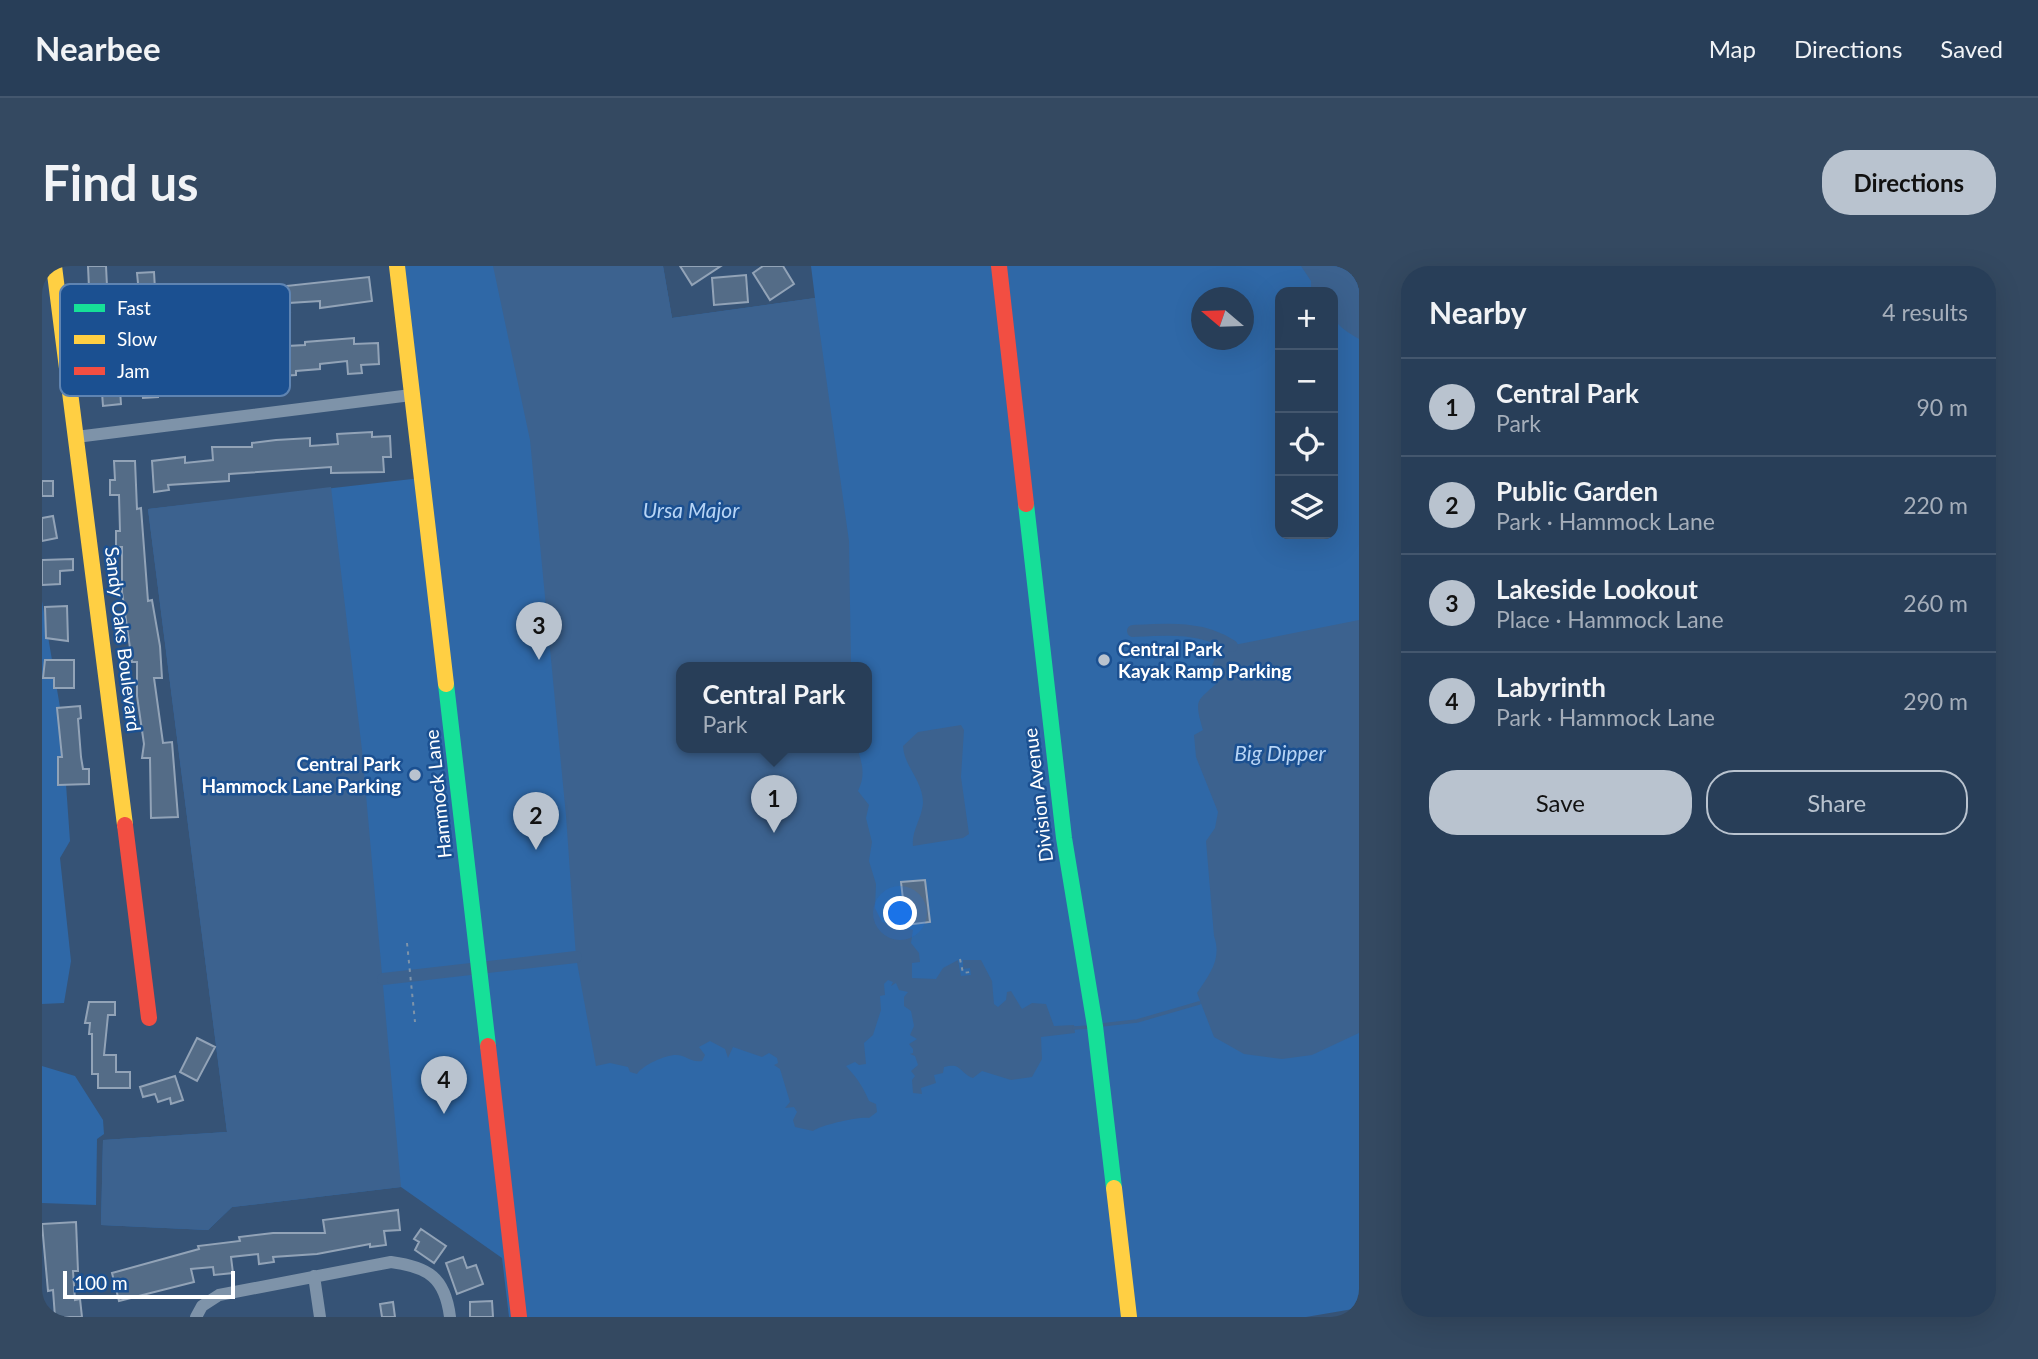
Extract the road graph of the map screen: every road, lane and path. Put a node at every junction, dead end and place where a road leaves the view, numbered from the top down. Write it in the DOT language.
graph roads {
  1 [pos="54,266"];
  2 [pos="397,266"];
  3 [pos="999,266"];
  4 [pos="60,313"];
  5 [pos="411,395"];
  6 [pos="71,396"];
  7 [pos="76,437"];
  8 [pos="407,943"];
  9 [pos="960,959"];
  10 [pos="971,972"];
  11 [pos="149,1018"];
  12 [pos="415,1022"];
  13 [pos="314,1276"];
  14 [pos="196,1317"];
  15 [pos="320,1317"];
  16 [pos="450,1317"];
  17 [pos="519,1317"];
  18 [pos="1129,1317"];
  1 -- 4 [label="street, Sandy Oaks Boulevard"];
  2 -- 5 [label="street, Hammock Lane"];
  3 -- 18 [label="street, Division Avenue"];
  5 -- 7 [label="street"];
  5 -- 17 [label="street, Hammock Lane"];
  6 -- 7 [label="street, Sandy Oaks Boulevard"];
  7 -- 11 [label="street, Sandy Oaks Boulevard"];
  8 -- 12 [label="path"];
  9 -- 10 [label="path"];
  13 -- 14 [label="street"];
  13 -- 15 [label="street"];
  13 -- 16 [label="street"];
}
